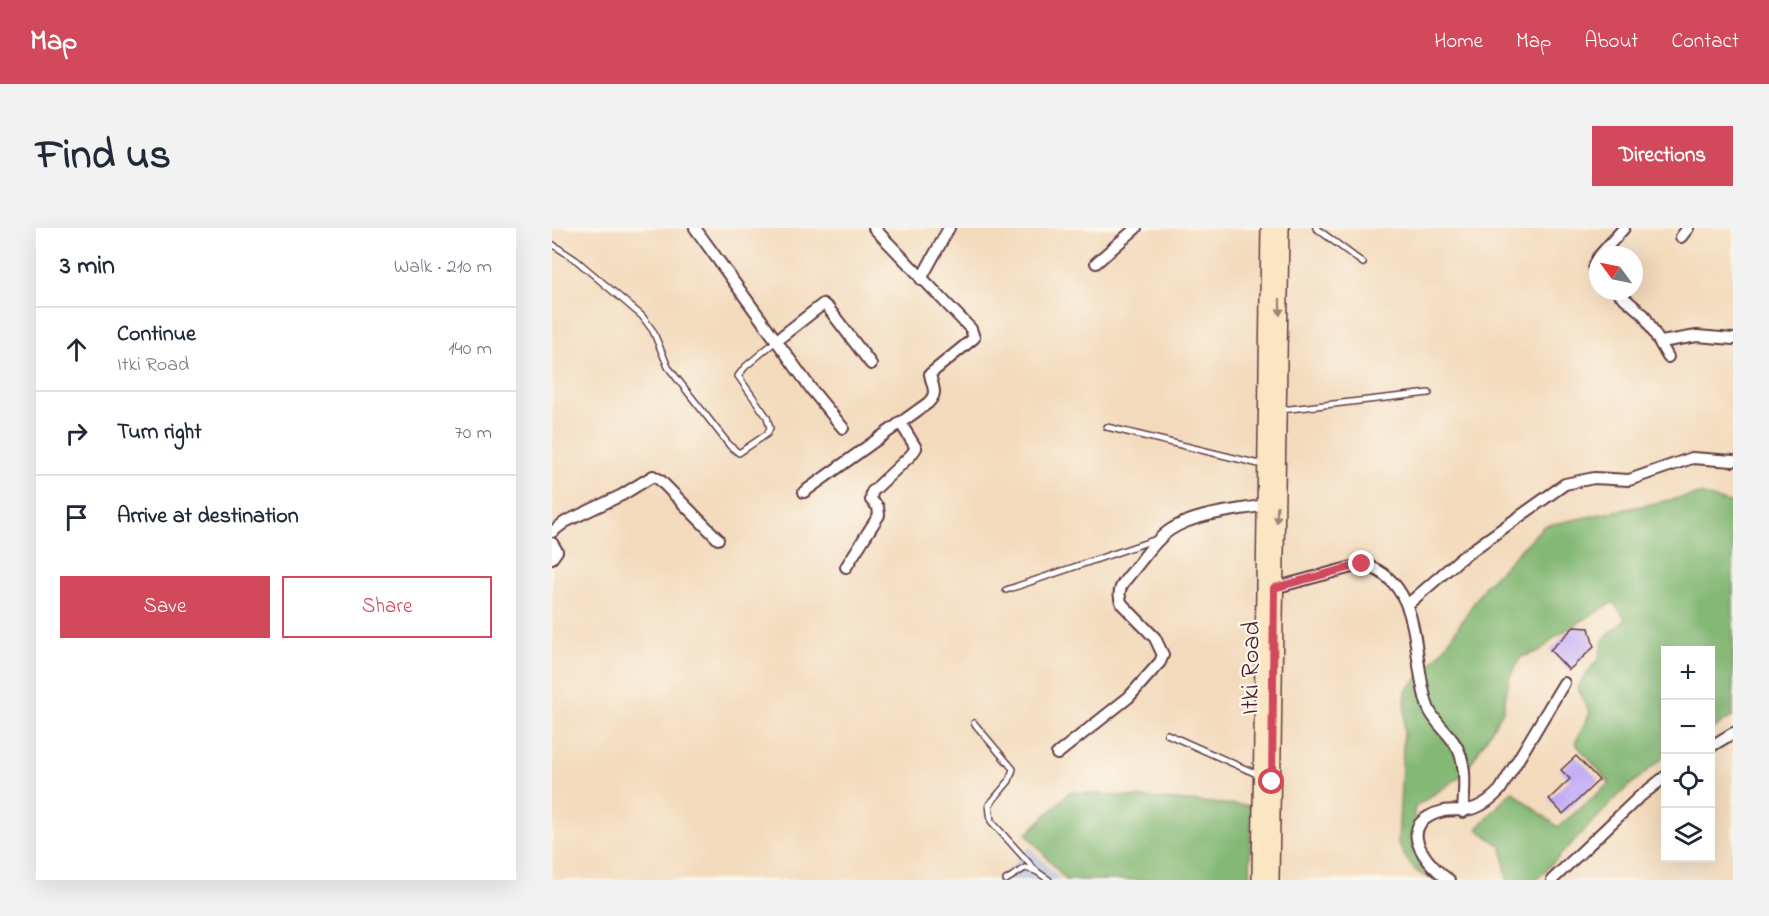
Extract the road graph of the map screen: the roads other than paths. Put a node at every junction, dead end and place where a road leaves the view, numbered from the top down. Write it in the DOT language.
graph roads {
  1 [pos="695,228"];
  2 [pos="874,228"];
  3 [pos="949,228"];
  4 [pos="1136,228"];
  5 [pos="1269,228"];
  6 [pos="1281,228"];
  7 [pos="1316,228"];
  8 [pos="1624,228"];
  9 [pos="552,244"];
  10 [pos="1608,246"];
  11 [pos="1096,263"];
  12 [pos="1364,263"];
  13 [pos="921,279"];
  14 [pos="1626,300"];
  15 [pos="1733,339"];
  16 [pos="777,340"];
  17 [pos="1661,342"];
  18 [pos="1668,357"];
  19 [pos="871,364"];
  20 [pos="1429,393"];
  21 [pos="1275,418"];
  22 [pos="900,422"];
  23 [pos="1107,427"];
  24 [pos="843,429"];
  25 [pos="1270,458"];
  26 [pos="1733,460"];
  27 [pos="804,492"];
  28 [pos="1265,505"];
  29 [pos="552,532"];
  30 [pos="1162,538"];
  31 [pos="717,539"];
  32 [pos="552,543"];
  33 [pos="552,558"];
  34 [pos="846,567"];
  35 [pos="1274,588"];
  36 [pos="1006,590"];
  37 [pos="1407,605"];
  38 [pos="1564,683"];
  39 [pos="974,723"];
  40 [pos="1733,733"];
  41 [pos="1167,735"];
  42 [pos="1715,744"];
  43 [pos="1058,754"];
  44 [pos="1260,776"];
  45 [pos="1661,779"];
  46 [pos="1463,812"];
  47 [pos="1036,871"];
  48 [pos="1006,880"];
  49 [pos="1049,880"];
  50 [pos="1260,880"];
  51 [pos="1270,880"];
  52 [pos="1449,880"];
  53 [pos="1552,880"];
  1 -- 16 [label="street"];
  2 -- 13 [label="street"];
  3 -- 13 [label="street"];
  4 -- 11 [label="street"];
  5 -- 21 [label="main road"];
  6 -- 21 [label="main road, one-way"];
  7 -- 12 [label="lane"];
  8 -- 10 [label="street"];
  9 -- 16 [label="lane"];
  13 -- 22 [label="street"];
  14 -- 17 [label="street"];
  15 -- 17 [label="street"];
  16 -- 19 [label="street"];
  16 -- 24 [label="street"];
  17 -- 18 [label="street"];
  20 -- 21 [label="lane"];
  21 -- 25 [label="main road"];
  22 -- 27 [label="street"];
  22 -- 34 [label="street"];
  23 -- 25 [label="lane"];
  25 -- 28 [label="main road"];
  25 -- 35 [label="main road, Itki Road, one-way"];
  26 -- 37 [label="street"];
  28 -- 30 [label="street"];
  28 -- 44 [label="main road"];
  29 -- 31 [label="street"];
  30 -- 36 [label="lane"];
  30 -- 43 [label="street"];
  32 -- 33 [label="street"];
  35 -- 37 [label="street"];
  35 -- 51 [label="main road, Itki Road"];
  37 -- 46 [label="street"];
  38 -- 46 [label="street"];
  39 -- 47 [label="lane"];
  40 -- 42 [label="street"];
  41 -- 44 [label="lane"];
  44 -- 50 [label="main road"];
  45 -- 53 [label="street"];
  46 -- 52 [label="street"];
  47 -- 48 [label="lane"];
  47 -- 49 [label="lane"];
}
